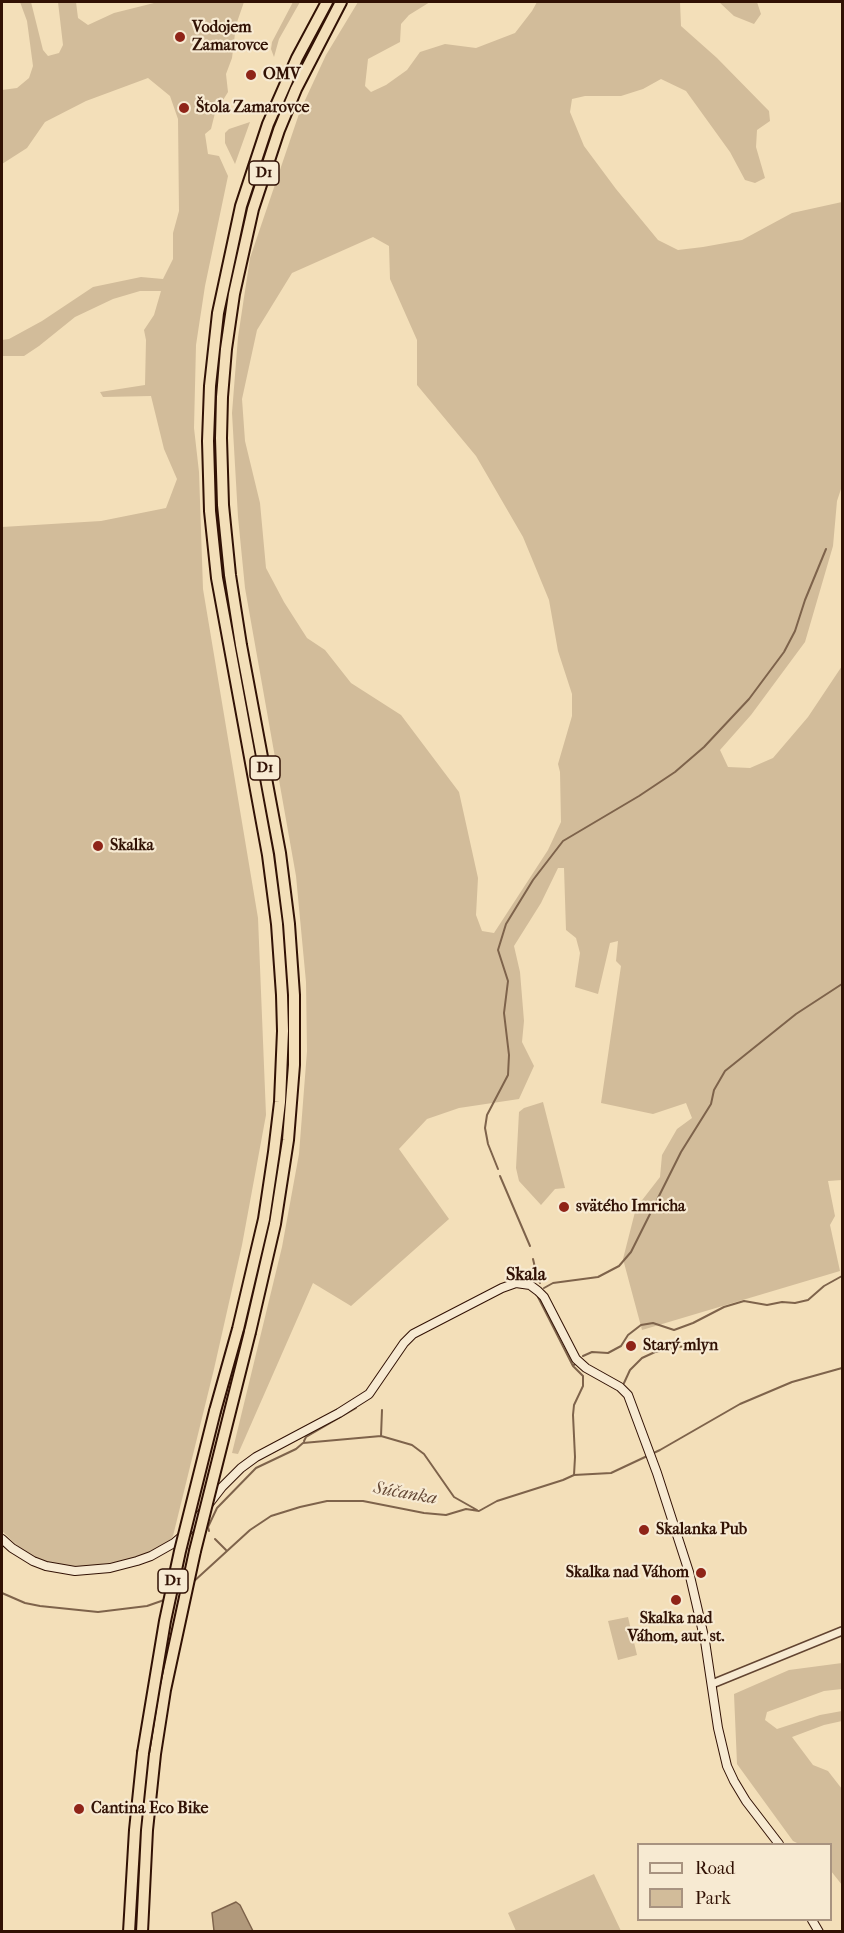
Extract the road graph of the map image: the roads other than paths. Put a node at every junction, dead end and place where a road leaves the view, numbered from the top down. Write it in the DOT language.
graph roads {
  1 [pos="327,2"];
  2 [pos="341,2"];
  3 [pos="2,1539"];
  4 [pos="843,1631"];
  5 [pos="712,1684"];
  6 [pos="777,1843"];
  7 [pos="129,1932"];
  8 [pos="142,1932"];
  1 -- 7 [label="highway, D1, bridge"];
  2 -- 8 [label="highway, D1, bridge"];
  3 -- 5 [label="main road"];
  4 -- 5 [label="street"];
  5 -- 6 [label="main road"];
}
